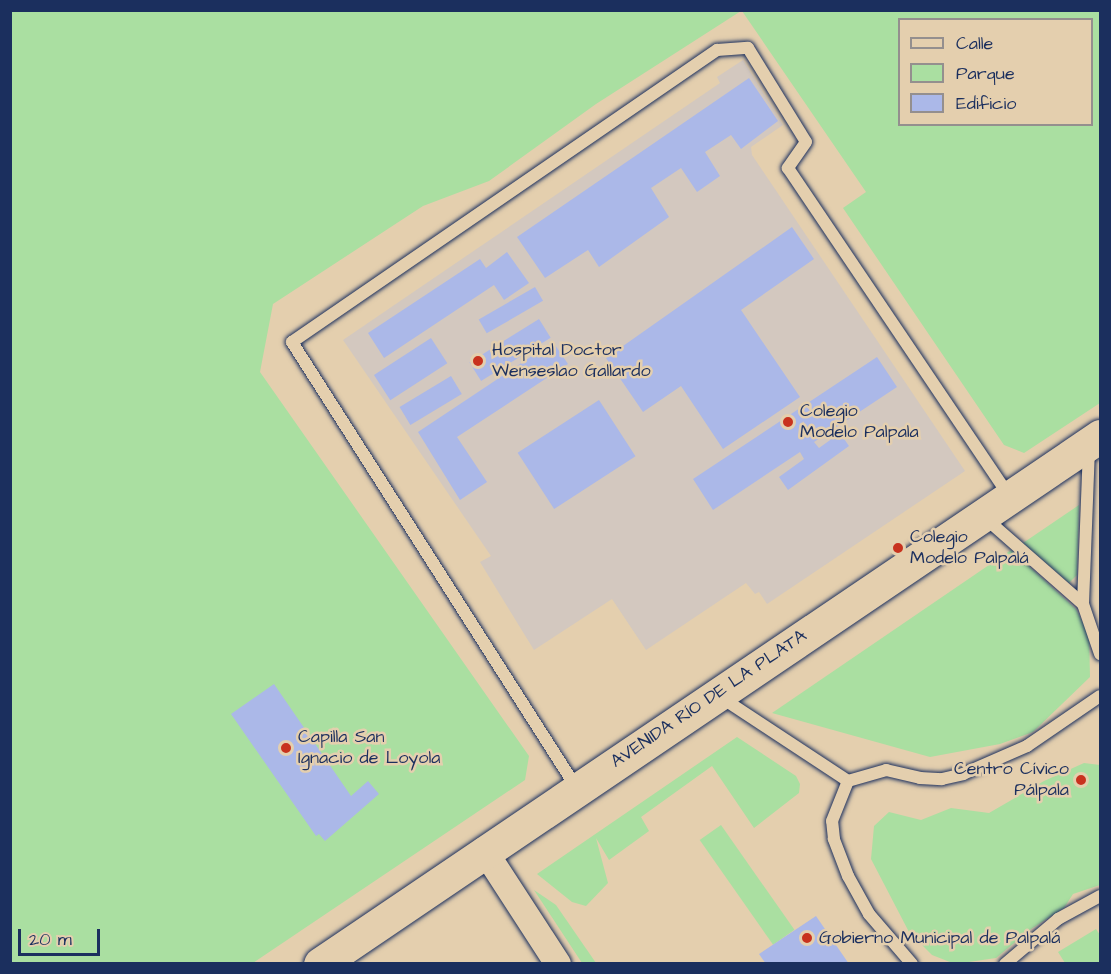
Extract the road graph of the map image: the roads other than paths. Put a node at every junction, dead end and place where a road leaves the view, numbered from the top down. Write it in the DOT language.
graph roads {
  1 [pos="1095,440"];
  2 [pos="1011,498"];
  3 [pos="983,516"];
  4 [pos="1083,604"];
  5 [pos="1101,654"];
  6 [pos="716,694"];
  7 [pos="1101,696"];
  8 [pos="848,781"];
  9 [pos="576,787"];
  10 [pos="484,850"];
  11 [pos="1101,896"];
  12 [pos="320,963"];
  13 [pos="558,963"];
  14 [pos="912,963"];
  15 [pos="1005,963"];
  1 -- 2 [label="main road, AVENIDA RÍO DE LA PLATA"];
  1 -- 4 [label="lane"];
  2 -- 3 [label="main road, AVENIDA RÍO DE LA PLATA"];
  2 -- 9 [label="lane"];
  3 -- 4 [label="lane"];
  3 -- 6 [label="main road, AVENIDA RÍO DE LA PLATA"];
  4 -- 5 [label="lane"];
  6 -- 8 [label="lane"];
  6 -- 9 [label="main road, AVENIDA RÍO DE LA PLATA"];
  7 -- 8 [label="lane"];
  8 -- 14 [label="lane"];
  9 -- 10 [label="main road, AVENIDA RÍO DE LA PLATA"];
  10 -- 12 [label="main road, AVENIDA RÍO DE LA PLATA"];
  10 -- 13 [label="street"];
  11 -- 15 [label="lane"];
}
